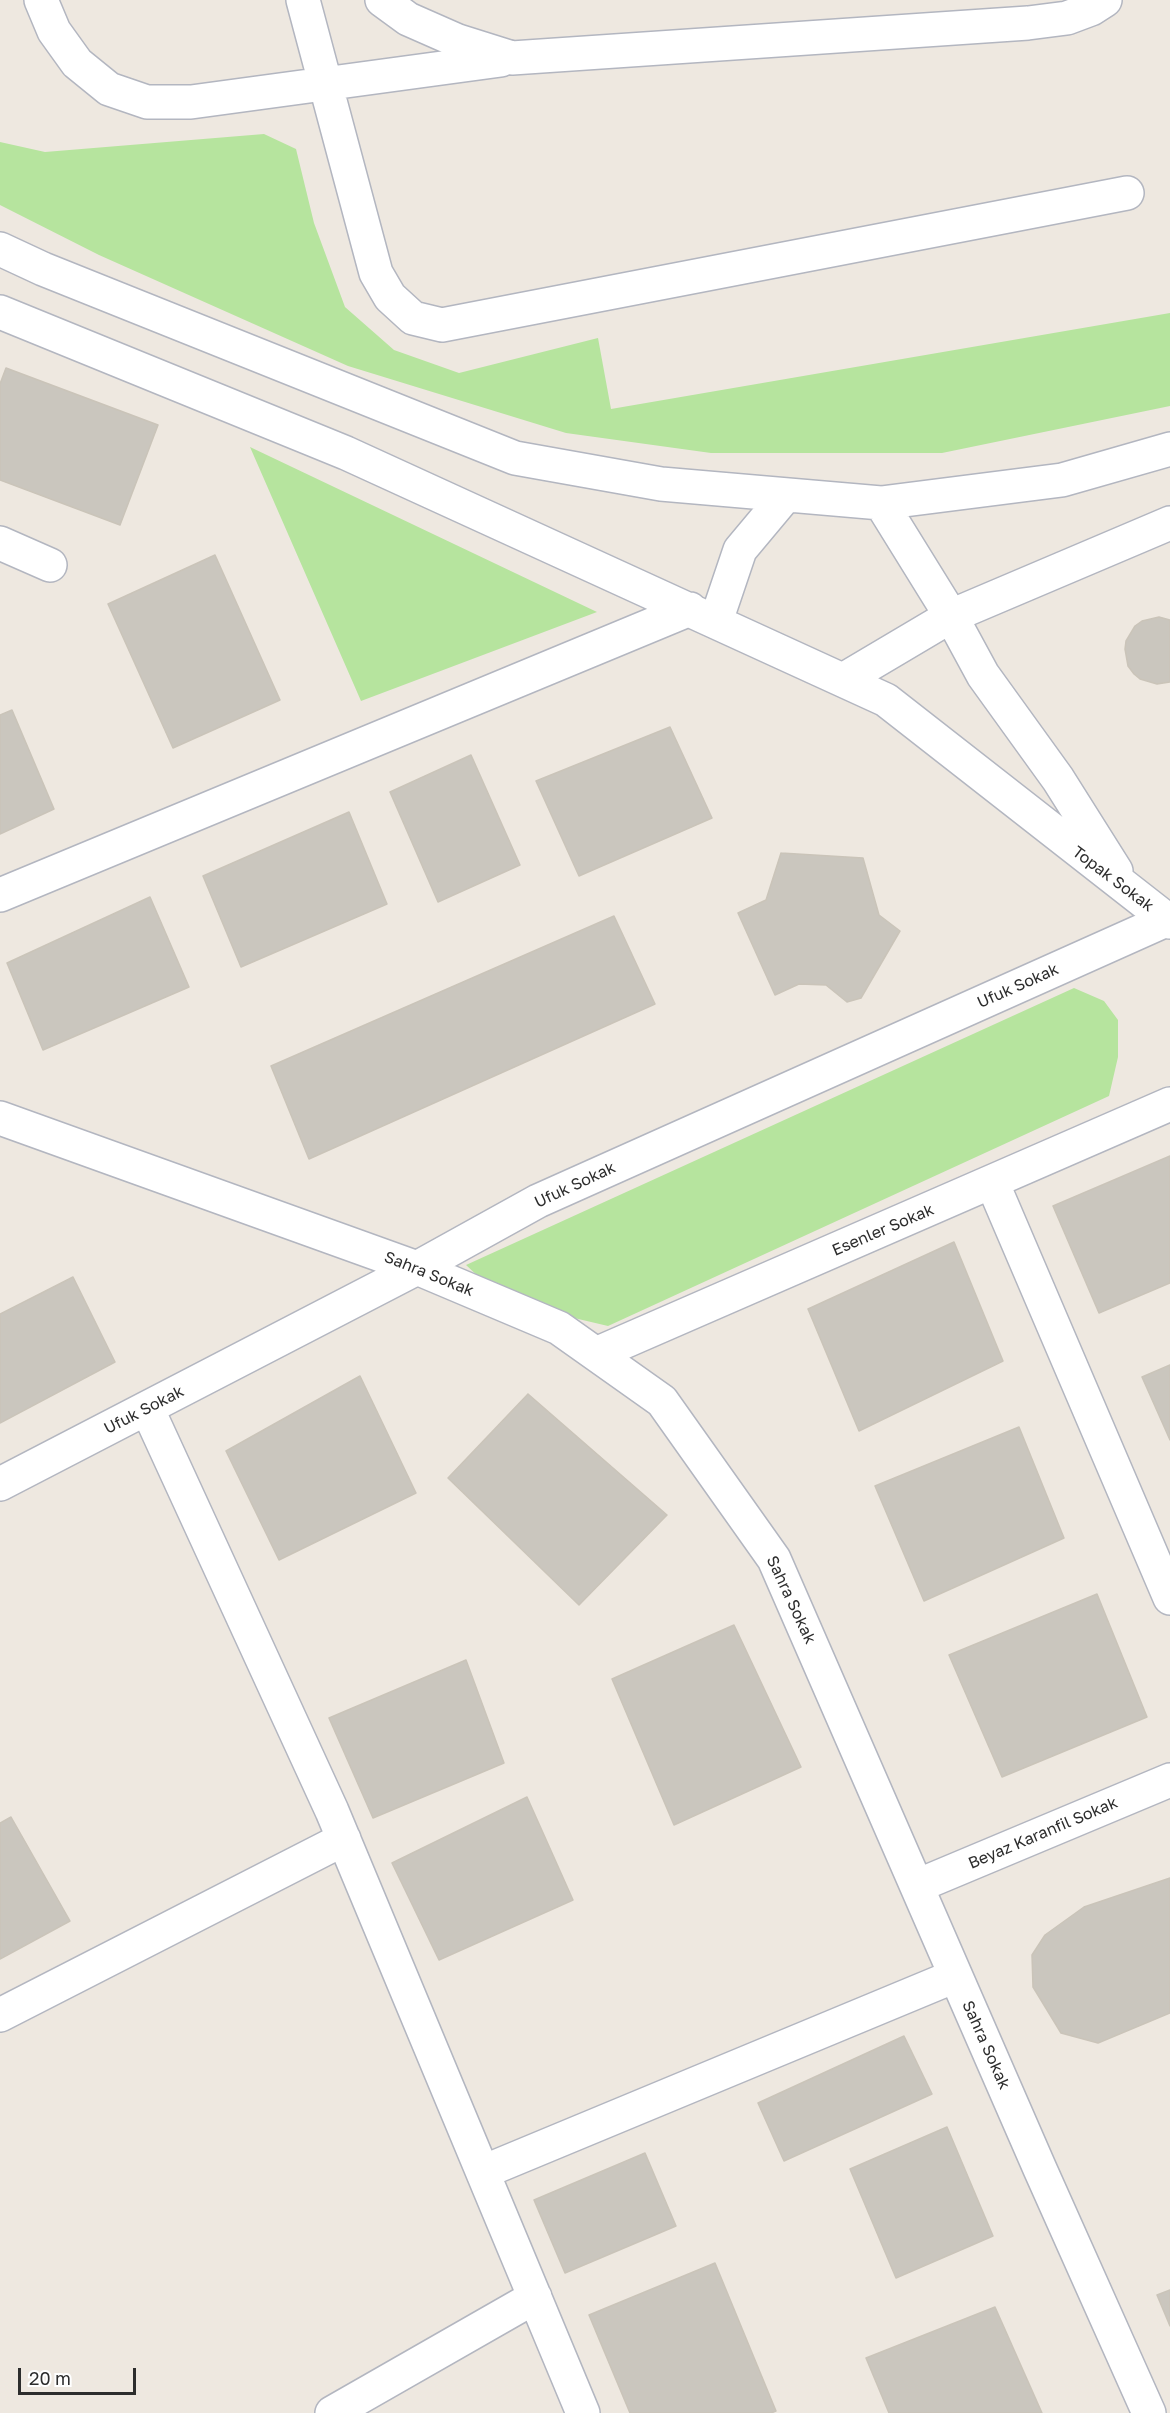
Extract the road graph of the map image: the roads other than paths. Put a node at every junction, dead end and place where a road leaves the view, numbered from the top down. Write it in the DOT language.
graph roads {
  1 [pos="41,0"];
  2 [pos="303,0"];
  3 [pos="382,0"];
  4 [pos="1105,0"];
  5 [pos="512,58"];
  6 [pos="325,82"];
  7 [pos="1127,193"];
  8 [pos="0,249"];
  9 [pos="0,312"];
  10 [pos="1170,449"];
  11 [pos="786,495"];
  12 [pos="881,503"];
  13 [pos="1170,523"];
  14 [pos="0,543"];
  15 [pos="50,565"];
  16 [pos="703,615"];
  17 [pos="951,616"];
  18 [pos="843,680"];
  19 [pos="1128,891"];
  20 [pos="0,895"];
  21 [pos="1168,921"];
  22 [pos="1170,1104"];
  23 [pos="0,1118"];
  24 [pos="992,1182"];
  25 [pos="417,1268"];
  26 [pos="596,1354"];
  27 [pos="147,1408"];
  28 [pos="0,1484"];
  29 [pos="1170,1598"];
  30 [pos="1170,1780"];
  31 [pos="344,1839"];
  32 [pos="916,1886"];
  33 [pos="956,1976"];
  34 [pos="0,2015"];
  35 [pos="483,2172"];
  36 [pos="535,2297"];
  37 [pos="332,2413"];
  38 [pos="583,2413"];
  39 [pos="1149,2413"];
  1 -- 6 [label="street"];
  2 -- 6 [label="street"];
  3 -- 5 [label="street"];
  4 -- 5 [label="street"];
  5 -- 6 [label="street"];
  6 -- 7 [label="street"];
  8 -- 11 [label="street"];
  9 -- 16 [label="street, Topak Sokak"];
  10 -- 12 [label="street"];
  11 -- 12 [label="street"];
  11 -- 16 [label="street"];
  12 -- 17 [label="street"];
  13 -- 17 [label="street"];
  14 -- 15 [label="street"];
  16 -- 18 [label="street, Topak Sokak"];
  16 -- 20 [label="street"];
  17 -- 18 [label="street"];
  17 -- 19 [label="street"];
  18 -- 19 [label="street, Topak Sokak"];
  19 -- 21 [label="street, Topak Sokak"];
  21 -- 25 [label="street, Ufuk Sokak"];
  22 -- 24 [label="street, Esenler Sokak"];
  23 -- 25 [label="street, Sahra Sokak"];
  24 -- 26 [label="street, Esenler Sokak"];
  24 -- 29 [label="street"];
  25 -- 26 [label="street, Sahra Sokak"];
  25 -- 27 [label="street, Ufuk Sokak"];
  26 -- 32 [label="street, Sahra Sokak"];
  27 -- 28 [label="street, Ufuk Sokak"];
  27 -- 31 [label="street"];
  30 -- 32 [label="street, Beyaz Karanfil Sokak"];
  31 -- 34 [label="street"];
  31 -- 35 [label="street"];
  32 -- 33 [label="street, Sahra Sokak"];
  33 -- 35 [label="street"];
  33 -- 39 [label="street, Sahra Sokak"];
  35 -- 36 [label="street"];
  36 -- 37 [label="street"];
  36 -- 38 [label="street"];
}
